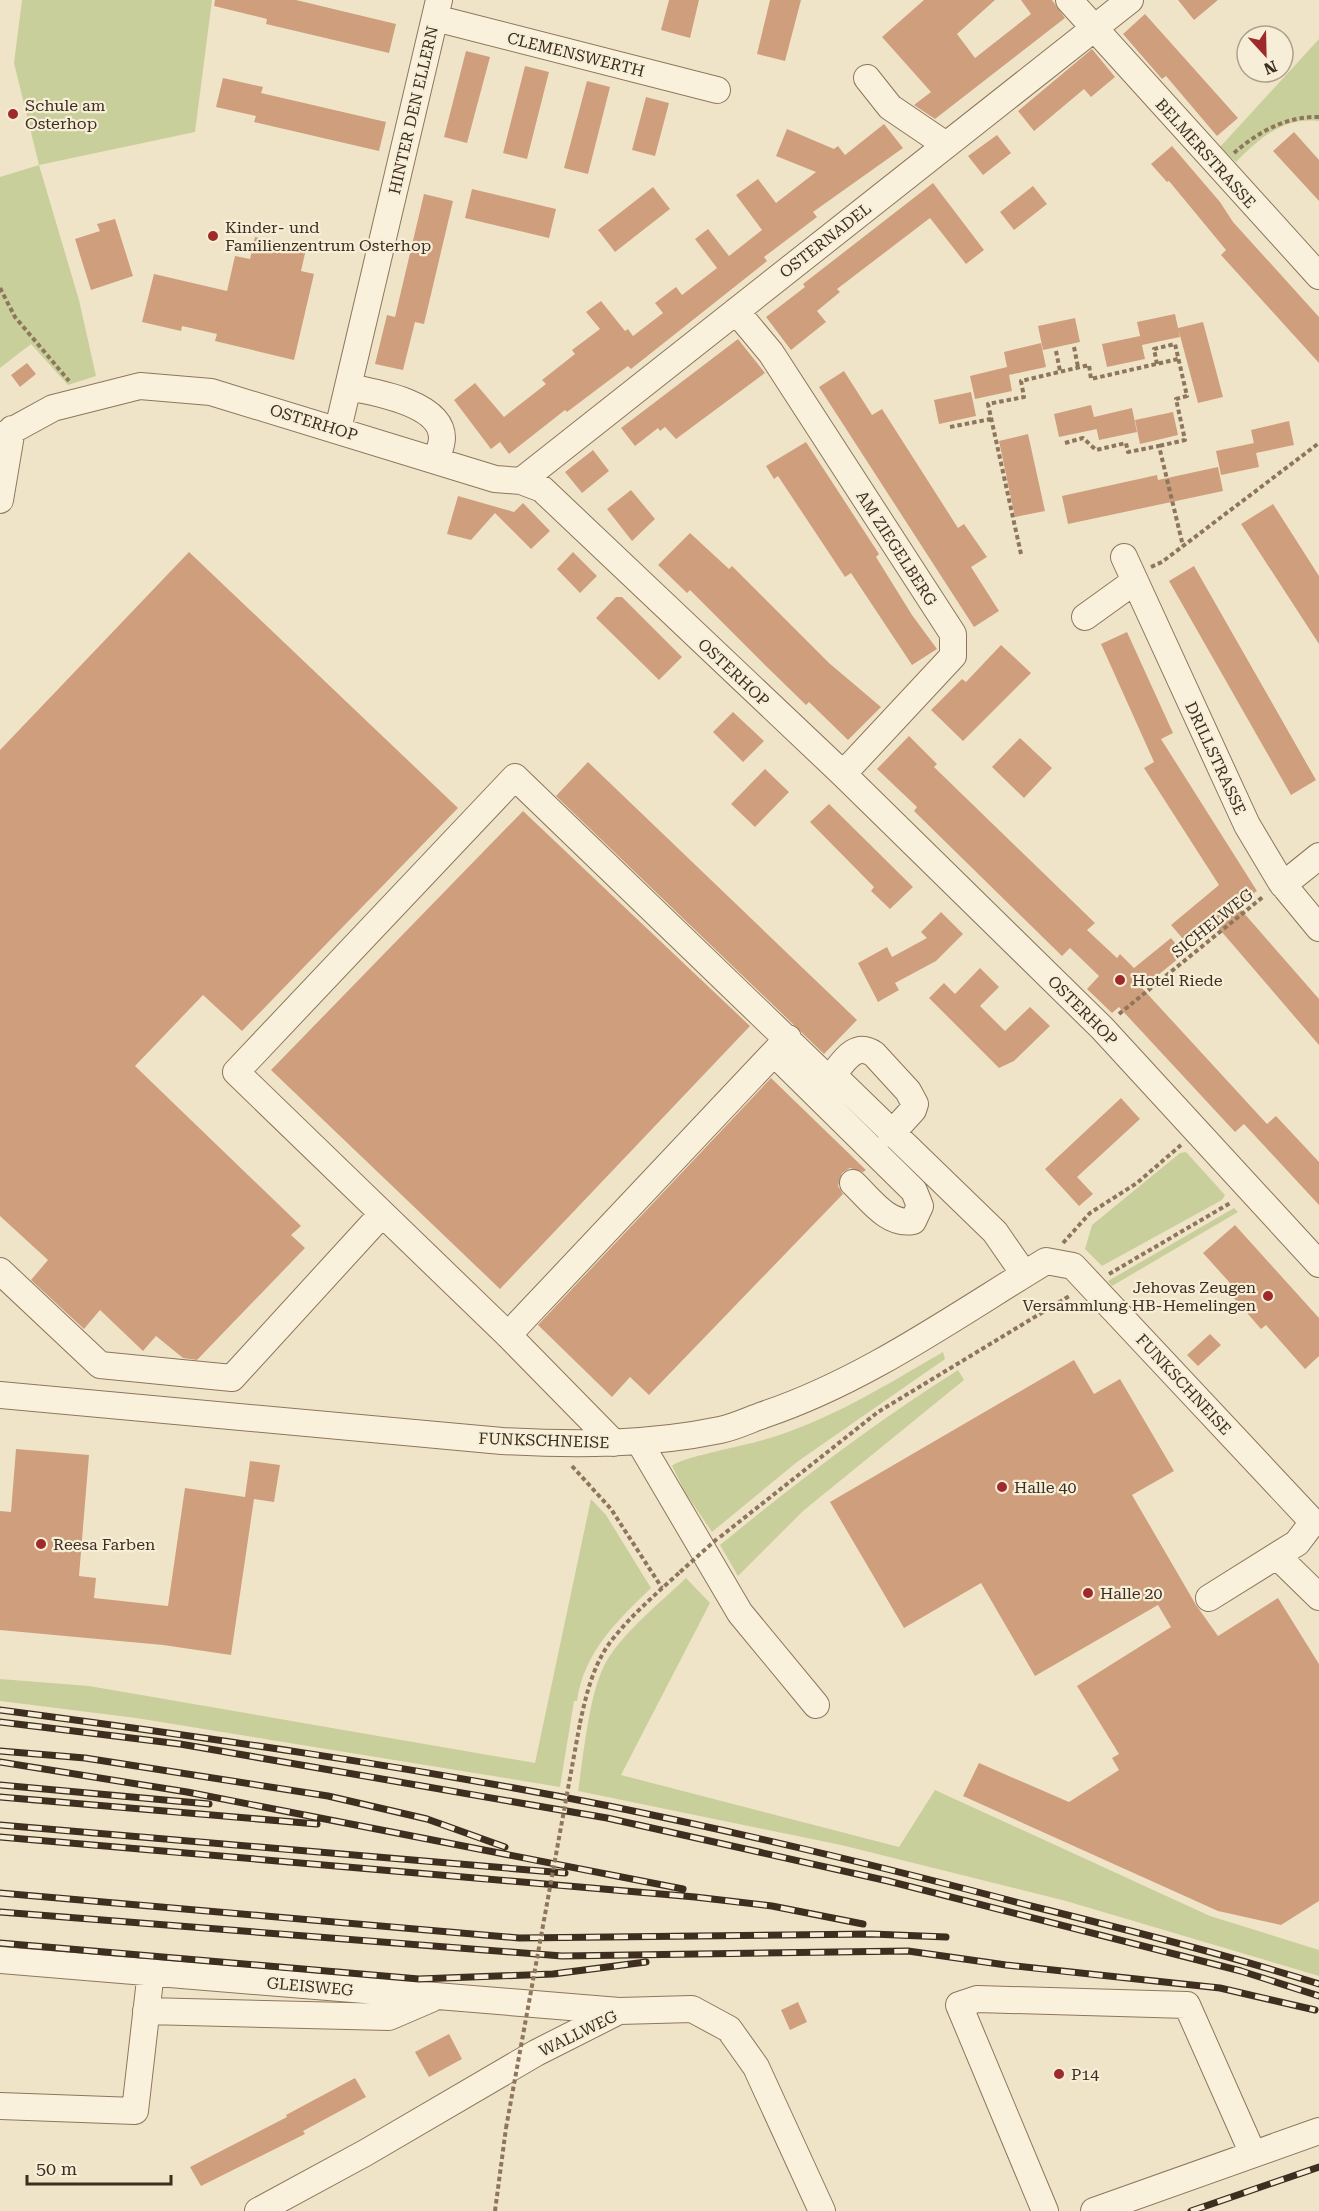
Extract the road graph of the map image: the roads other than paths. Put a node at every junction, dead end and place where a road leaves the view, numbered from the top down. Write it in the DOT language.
graph roads {
  1 [pos="1069,0"];
  2 [pos="1130,0"];
  3 [pos="437,9"];
  4 [pos="1094,29"];
  5 [pos="867,78"];
  6 [pos="717,90"];
  7 [pos="946,145"];
  8 [pos="1319,276"];
  9 [pos="736,311"];
  10 [pos="348,387"];
  11 [pos="338,429"];
  12 [pos="6,433"];
  13 [pos="436,460"];
  14 [pos="521,481"];
  15 [pos="0,500"];
  16 [pos="1085,617"];
  17 [pos="843,774"];
  18 [pos="1319,856"];
  19 [pos="1282,884"];
  20 [pos="1319,928"];
  21 [pos="781,1045"];
  22 [pos="833,1076"];
  23 [pos="891,1134"];
  24 [pos="853,1183"];
  25 [pos="382,1214"];
  26 [pos="1319,1264"];
  27 [pos="0,1270"];
  28 [pos="1024,1274"];
  29 [pos="508,1335"];
  30 [pos="0,1395"];
  31 [pos="614,1443"];
  32 [pos="640,1443"];
  33 [pos="1276,1556"];
  34 [pos="1319,1597"];
  35 [pos="1209,1598"];
  36 [pos="816,1706"];
  37 [pos="0,1960"];
  38 [pos="151,1971"];
  39 [pos="434,1998"];
  40 [pos="146,2011"];
  41 [pos="619,2011"];
  42 [pos="0,2106"];
  43 [pos="1319,2131"];
  44 [pos="1253,2154"];
  45 [pos="258,2211"];
  46 [pos="822,2211"];
  47 [pos="1045,2211"];
  48 [pos="1094,2211"];
  1 -- 4 [label="street, BELMERSTRASSE"];
  2 -- 4 [label="street, OSTERNADEL"];
  3 -- 6 [label="street, CLEMENSWERTH"];
  3 -- 10 [label="street, HINTER DEN ELLERN"];
  4 -- 7 [label="street, OSTERNADEL"];
  4 -- 8 [label="street, BELMERSTRASSE"];
  5 -- 7 [label="street"];
  7 -- 9 [label="street, OSTERNADEL"];
  9 -- 14 [label="street, OSTERNADEL"];
  9 -- 17 [label="street, AM ZIEGELBERG"];
  10 -- 11 [label="street, HINTER DEN ELLERN"];
  10 -- 13 [label="street"];
  11 -- 12 [label="street, OSTERHOP"];
  11 -- 13 [label="street, OSTERHOP"];
  12 -- 15 [label="street"];
  13 -- 14 [label="street, OSTERHOP"];
  14 -- 17 [label="street, OSTERHOP"];
  16 -- 19 [label="street, DRILLSTRASSE"];
  17 -- 26 [label="street, OSTERHOP"];
  18 -- 19 [label="street"];
  19 -- 20 [label="street, DRILLSTRASSE"];
  21 -- 22 [label="street"];
  21 -- 24 [label="street"];
  21 -- 25 [label="street"];
  21 -- 29 [label="street"];
  22 -- 23 [label="street"];
  22 -- 23 [label="street"];
  23 -- 28 [label="street"];
  25 -- 27 [label="street"];
  25 -- 29 [label="street"];
  28 -- 32 [label="street, FUNKSCHNEISE"];
  28 -- 33 [label="street, FUNKSCHNEISE"];
  29 -- 31 [label="street"];
  30 -- 31 [label="street, FUNKSCHNEISE"];
  31 -- 32 [label="street, FUNKSCHNEISE"];
  32 -- 36 [label="street"];
  33 -- 34 [label="street"];
  33 -- 35 [label="street"];
  37 -- 38 [label="street, GLEISWEG"];
  38 -- 39 [label="street, GLEISWEG"];
  38 -- 40 [label="street"];
  39 -- 40 [label="street"];
  39 -- 41 [label="street, GLEISWEG"];
  40 -- 42 [label="street"];
  41 -- 45 [label="street, WALLWEG"];
  41 -- 46 [label="street, WALLWEG"];
  43 -- 44 [label="street"];
  44 -- 47 [label="street"];
  44 -- 48 [label="street"];
}
